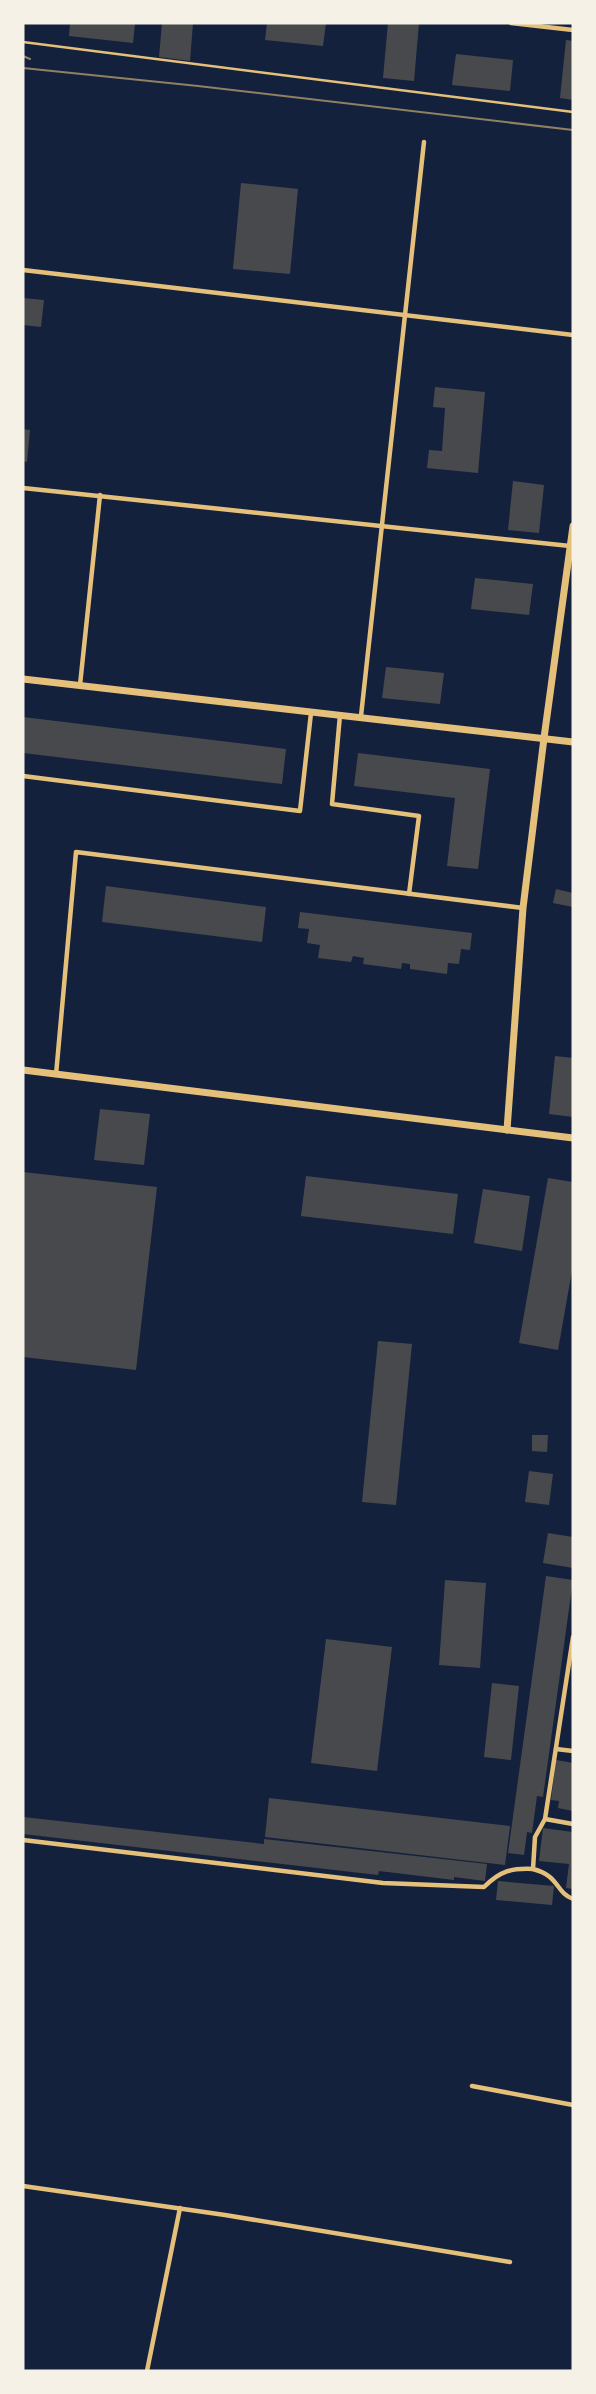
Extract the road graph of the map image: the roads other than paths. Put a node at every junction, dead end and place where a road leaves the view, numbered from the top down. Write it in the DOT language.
graph roads {
  1 [pos="511,23"];
  2 [pos="573,30"];
  3 [pos="424,142"];
  4 [pos="23,270"];
  5 [pos="406,315"];
  6 [pos="573,335"];
  7 [pos="23,488"];
  8 [pos="100,495"];
  9 [pos="573,526"];
  10 [pos="380,527"];
  11 [pos="572,546"];
  12 [pos="23,679"];
  13 [pos="80,685"];
  14 [pos="311,712"];
  15 [pos="340,715"];
  16 [pos="360,716"];
  17 [pos="544,738"];
  18 [pos="573,742"];
  19 [pos="23,776"];
  20 [pos="409,894"];
  21 [pos="523,908"];
  22 [pos="23,1070"];
  23 [pos="56,1074"];
  24 [pos="507,1130"];
  25 [pos="573,1138"];
  26 [pos="573,1637"];
  27 [pos="566,1683"];
  28 [pos="573,1684"];
  29 [pos="556,1749"];
  30 [pos="573,1751"];
  31 [pos="545,1819"];
  32 [pos="573,1824"];
  33 [pos="23,1840"];
  34 [pos="533,1869"];
  35 [pos="573,1899"];
  36 [pos="472,2086"];
  37 [pos="573,2105"];
  38 [pos="23,2186"];
  39 [pos="180,2208"];
  40 [pos="510,2262"];
  41 [pos="148,2371"];
  1 -- 2 [label="lane"];
  3 -- 5 [label="lane"];
  4 -- 5 [label="lane"];
  5 -- 6 [label="lane"];
  5 -- 10 [label="lane"];
  7 -- 8 [label="lane"];
  8 -- 10 [label="lane"];
  8 -- 13 [label="lane"];
  9 -- 11 [label="street"];
  10 -- 11 [label="lane"];
  10 -- 16 [label="lane"];
  11 -- 17 [label="street"];
  12 -- 13 [label="street"];
  13 -- 14 [label="street"];
  14 -- 15 [label="street"];
  14 -- 19 [label="lane"];
  15 -- 16 [label="street"];
  15 -- 20 [label="lane"];
  16 -- 17 [label="street"];
  17 -- 18 [label="street"];
  17 -- 21 [label="street"];
  20 -- 21 [label="lane"];
  20 -- 23 [label="lane"];
  21 -- 24 [label="street"];
  22 -- 23 [label="street"];
  23 -- 24 [label="street"];
  24 -- 25 [label="street"];
  26 -- 27 [label="lane"];
  27 -- 28 [label="lane"];
  27 -- 29 [label="lane"];
  29 -- 30 [label="lane"];
  29 -- 31 [label="lane"];
  31 -- 32 [label="lane"];
  31 -- 34 [label="lane"];
  33 -- 34 [label="lane"];
  34 -- 35 [label="lane"];
  36 -- 37 [label="lane"];
  38 -- 39 [label="lane"];
  39 -- 40 [label="lane"];
  39 -- 41 [label="lane"];
}
